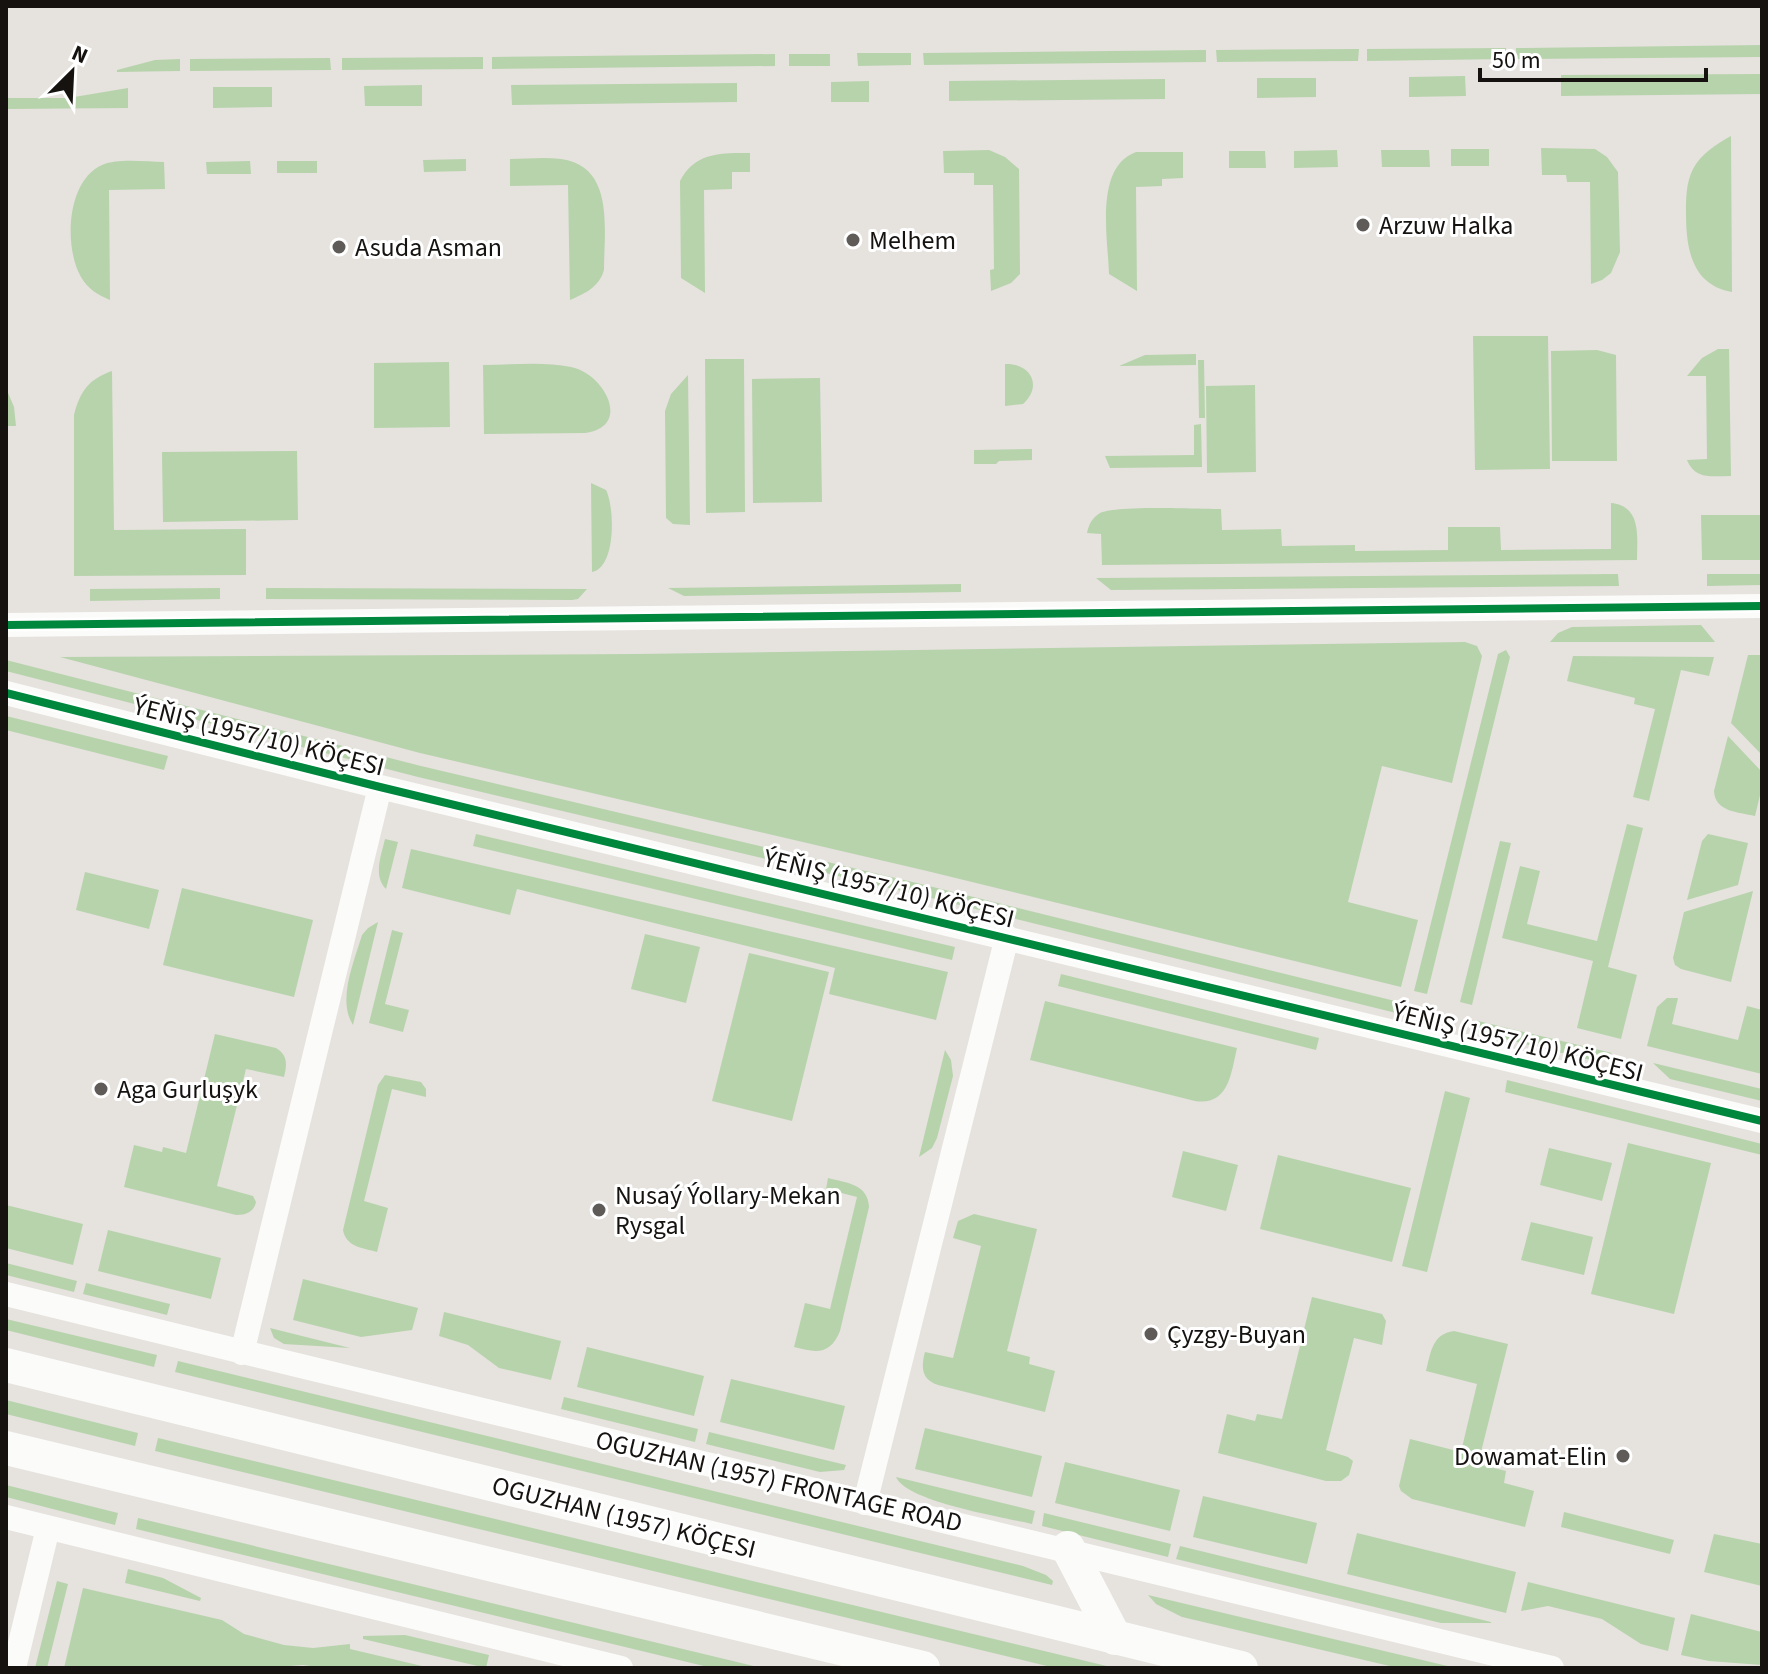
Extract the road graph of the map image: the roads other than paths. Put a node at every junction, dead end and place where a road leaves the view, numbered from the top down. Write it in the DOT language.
graph roads {
  1 [pos="1762,606"];
  2 [pos="6,625"];
  3 [pos="6,693"];
  4 [pos="380,787"];
  5 [pos="1007,937"];
  6 [pos="1762,1121"];
  7 [pos="6,1294"];
  8 [pos="242,1353"];
  9 [pos="6,1365"];
  10 [pos="6,1448"];
  11 [pos="865,1503"];
  12 [pos="6,1517"];
  13 [pos="48,1528"];
  14 [pos="1068,1548"];
  15 [pos="1115,1638"];
  16 [pos="14,1668"];
  17 [pos="621,1668"];
  18 [pos="923,1668"];
  19 [pos="1241,1668"];
  20 [pos="1552,1668"];
  1 -- 2 [label="street"];
  3 -- 4 [label="street, ÝEŇIŞ (1957/10) KÖÇESI"];
  4 -- 5 [label="street, ÝEŇIŞ (1957/10) KÖÇESI"];
  4 -- 8 [label="street"];
  5 -- 6 [label="street, ÝEŇIŞ (1957/10) KÖÇESI"];
  5 -- 11 [label="street"];
  7 -- 8 [label="street, OGUZHAN (1957) FRONTAGE ROAD"];
  8 -- 11 [label="street, OGUZHAN (1957) FRONTAGE ROAD"];
  9 -- 15 [label="main road, OGUZHAN (1957) KÖÇESI"];
  10 -- 18 [label="main road"];
  11 -- 14 [label="street, OGUZHAN (1957) FRONTAGE ROAD"];
  12 -- 13 [label="street"];
  13 -- 16 [label="street"];
  13 -- 17 [label="street"];
  14 -- 15 [label="main road"];
  14 -- 20 [label="street, OGUZHAN (1957) FRONTAGE ROAD"];
  15 -- 19 [label="main road, OGUZHAN (1957) KÖÇESI"];
}
